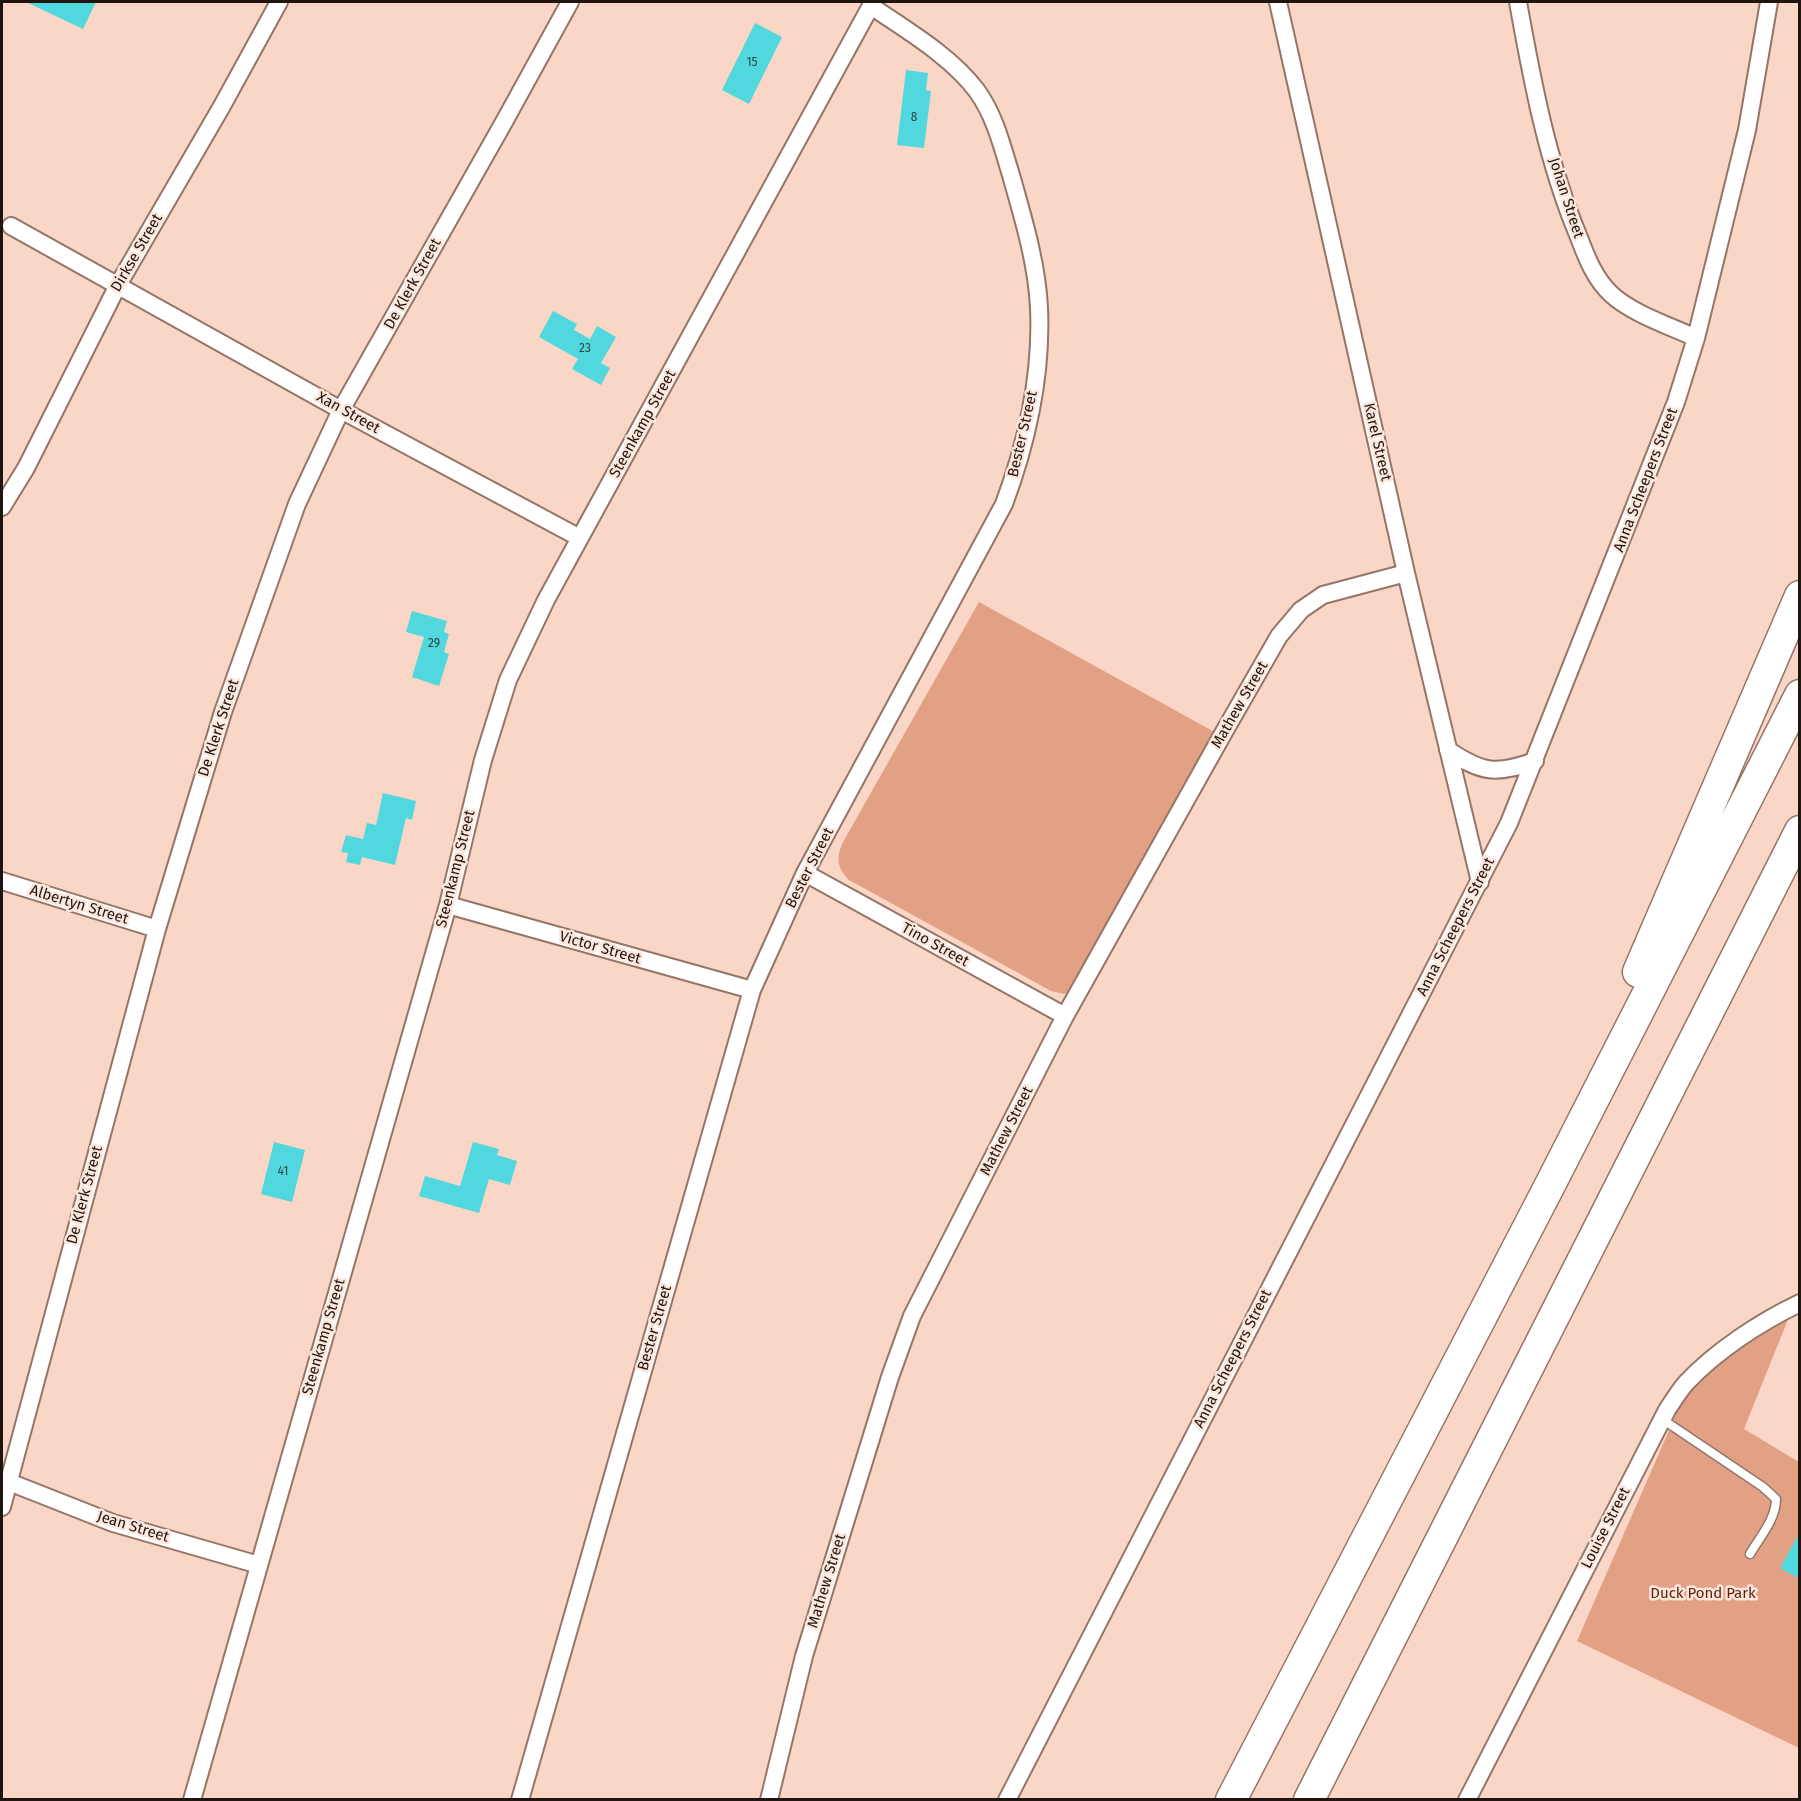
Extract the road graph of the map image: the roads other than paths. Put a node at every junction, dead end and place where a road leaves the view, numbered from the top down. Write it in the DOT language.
graph roads {
  1 [pos="279,2"];
  2 [pos="570,2"];
  3 [pos="1278,2"];
  4 [pos="1518,2"];
  5 [pos="1769,2"];
  6 [pos="872,4"];
  7 [pos="11,226"];
  8 [pos="118,285"];
  9 [pos="1696,338"];
  10 [pos="341,410"];
  11 [pos="2,507"];
  12 [pos="580,538"];
  13 [pos="1406,573"];
  14 [pos="1800,596"];
  15 [pos="1800,695"];
  16 [pos="1448,750"];
  17 [pos="1535,761"];
  18 [pos="1800,831"];
  19 [pos="1800,870"];
  20 [pos="806,873"];
  21 [pos="2,881"];
  22 [pos="1480,882"];
  23 [pos="448,905"];
  24 [pos="157,928"];
  25 [pos="752,990"];
  26 [pos="1065,1016"];
  27 [pos="1551,1182"];
  28 [pos="1601,1222"];
  29 [pos="1800,1303"];
  30 [pos="1662,1419"];
  31 [pos="9,1482"];
  32 [pos="2,1507"];
  33 [pos="1750,1554"];
  34 [pos="259,1565"];
  35 [pos="771,1799"];
  36 [pos="192,1800"];
  37 [pos="520,1800"];
  38 [pos="1007,1800"];
  39 [pos="1231,1800"];
  40 [pos="1309,1800"];
  41 [pos="1467,1800"];
  1 -- 8 [label="street, Dirkse Street"];
  2 -- 10 [label="street, De Klerk Street"];
  3 -- 13 [label="street, Karel Street"];
  4 -- 9 [label="street, Johan Street"];
  5 -- 9 [label="street, Anna Scheepers Street"];
  6 -- 12 [label="street, Steenkamp Street"];
  6 -- 20 [label="street, Bester Street"];
  7 -- 8 [label="street, Xan Street"];
  8 -- 10 [label="street, Xan Street"];
  8 -- 11 [label="street, Dirkse Street"];
  9 -- 17 [label="street, Anna Scheepers Street"];
  10 -- 12 [label="street, Xan Street"];
  10 -- 24 [label="street, De Klerk Street"];
  12 -- 23 [label="street, Steenkamp Street"];
  13 -- 16 [label="street, Karel Street"];
  13 -- 26 [label="street, Mathew Street"];
  14 -- 27 [label="highway"];
  15 -- 27 [label="highway"];
  16 -- 17 [label="street"];
  16 -- 22 [label="street, Karel Street"];
  17 -- 22 [label="street, Anna Scheepers Street"];
  18 -- 28 [label="highway"];
  19 -- 28 [label="highway"];
  20 -- 25 [label="street, Bester Street"];
  20 -- 26 [label="street, Tino Street"];
  21 -- 24 [label="street, Albertyn Street"];
  22 -- 38 [label="street, Anna Scheepers Street"];
  23 -- 25 [label="street, Victor Street"];
  23 -- 34 [label="street, Steenkamp Street"];
  24 -- 31 [label="street, De Klerk Street"];
  25 -- 37 [label="street, Bester Street"];
  26 -- 35 [label="street, Mathew Street"];
  27 -- 39 [label="highway"];
  28 -- 40 [label="highway"];
  29 -- 30 [label="street, Louise Street"];
  30 -- 33 [label="lane"];
  30 -- 41 [label="street, Louise Street"];
  31 -- 32 [label="street, De Klerk Street"];
  31 -- 34 [label="street, Jean Street"];
  34 -- 36 [label="street, Steenkamp Street"];
}
